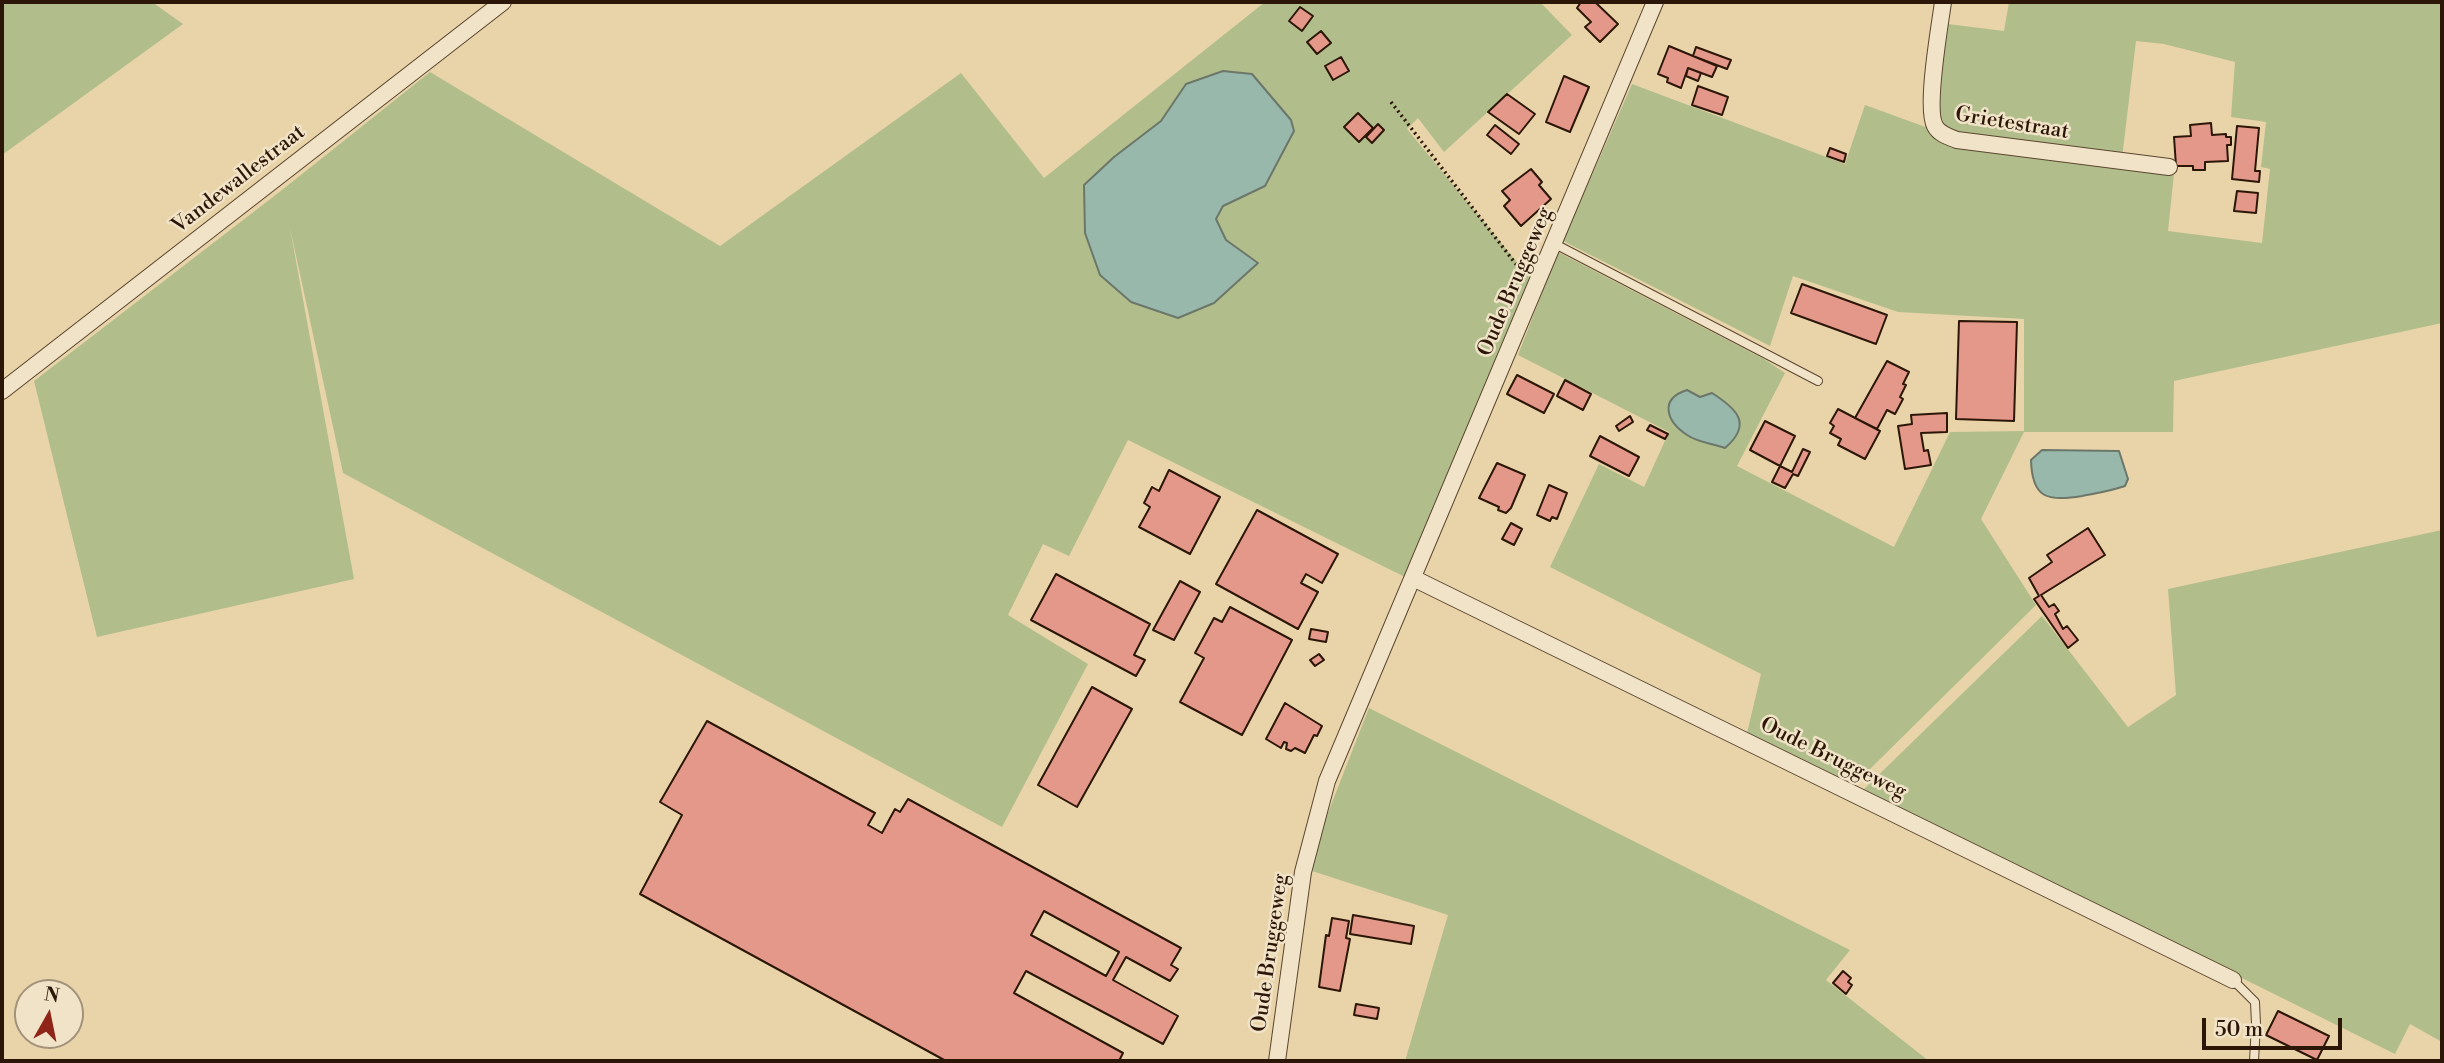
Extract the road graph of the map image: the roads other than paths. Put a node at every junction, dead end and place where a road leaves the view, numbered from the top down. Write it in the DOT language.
graph roads {
  1 [pos="503,2"];
  2 [pos="1655,2"];
  3 [pos="1944,2"];
  4 [pos="2169,167"];
  5 [pos="1555,244"];
  6 [pos="1818,381"];
  7 [pos="2,391"];
  8 [pos="1413,578"];
  9 [pos="2233,980"];
  10 [pos="1277,1061"];
  11 [pos="2254,1061"];
  1 -- 7 [label="street, Vandewallestraat"];
  2 -- 5 [label="street, Oude Bruggeweg"];
  3 -- 4 [label="street, Grietestraat"];
  5 -- 6 [label="lane"];
  5 -- 8 [label="street, Oude Bruggeweg"];
  8 -- 9 [label="street, Oude Bruggeweg"];
  8 -- 10 [label="street, Oude Bruggeweg"];
  9 -- 11 [label="lane"];
}
